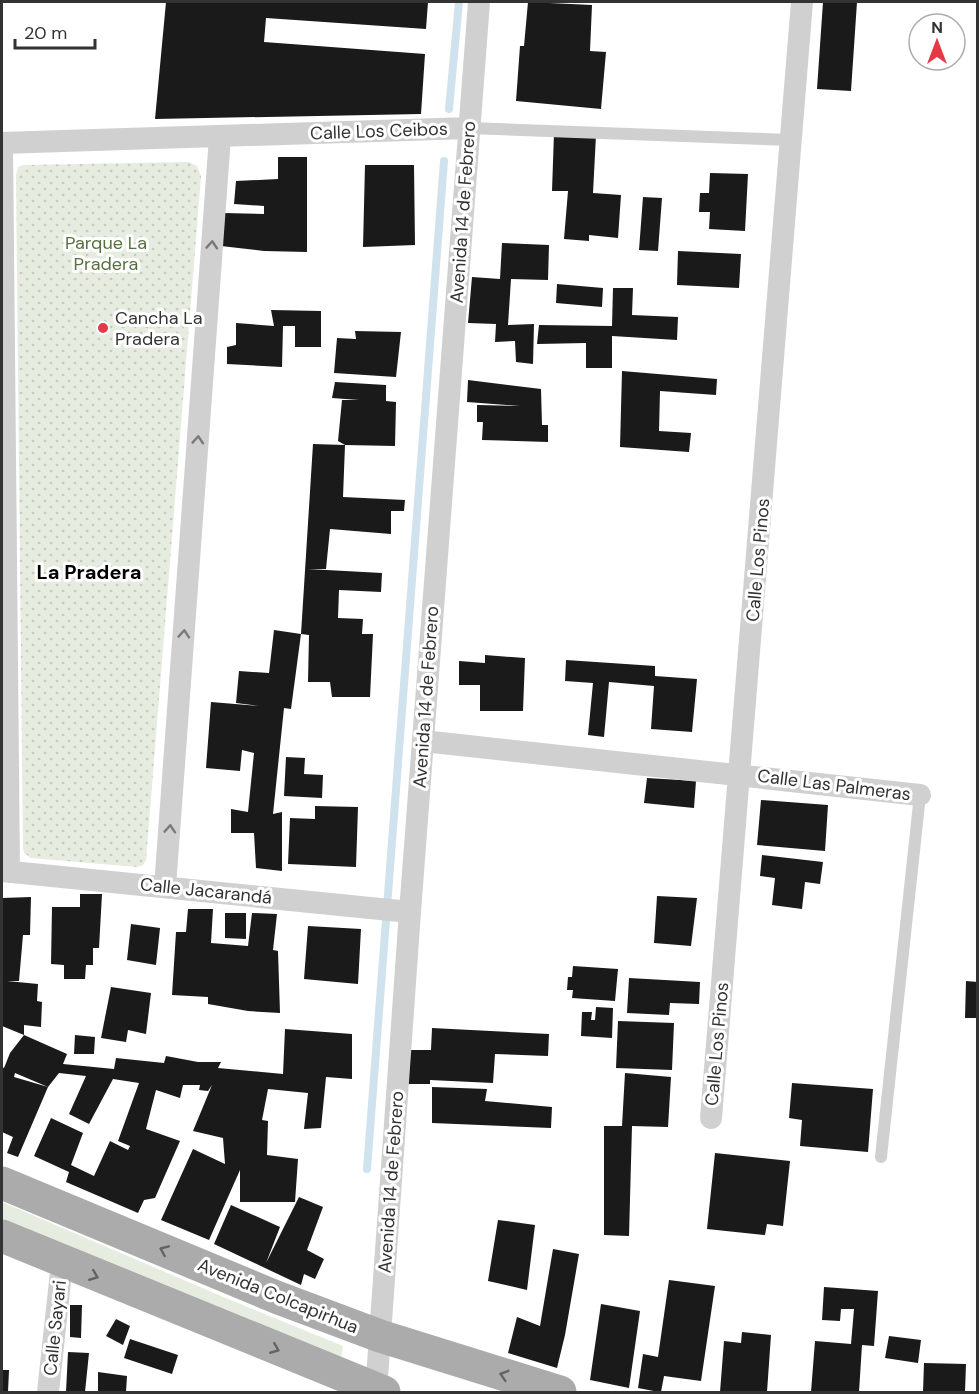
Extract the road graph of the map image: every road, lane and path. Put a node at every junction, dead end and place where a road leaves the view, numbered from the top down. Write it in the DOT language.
graph roads {
  1 [pos="479,2"];
  2 [pos="802,2"];
  3 [pos="470,128"];
  4 [pos="220,137"];
  5 [pos="792,140"];
  6 [pos="2,143"];
  7 [pos="423,741"];
  8 [pos="740,775"];
  9 [pos="920,795"];
  10 [pos="5,871"];
  11 [pos="165,887"];
  12 [pos="410,912"];
  13 [pos="711,1118"];
  14 [pos="881,1157"];
  15 [pos="2,1183"];
  16 [pos="2,1236"];
  17 [pos="62,1263"];
  18 [pos="380,1336"];
  19 [pos="48,1392"];
  20 [pos="379,1392"];
  21 [pos="560,1392"];
  1 -- 3 [label="street, Avenida 14 de Febrero"];
  2 -- 5 [label="street, Calle Los Pinos"];
  3 -- 4 [label="street, Calle Los Ceibos"];
  3 -- 5 [label="lane, Calle Los Ceibos"];
  3 -- 7 [label="street, Avenida 14 de Febrero"];
  4 -- 6 [label="street, Calle Los Ceibos"];
  11 -- 4 [label="street, one-way"];
  5 -- 8 [label="street, Calle Los Pinos"];
  6 -- 10 [label="street"];
  7 -- 8 [label="street, Calle Las Palmeras"];
  7 -- 12 [label="street, Avenida 14 de Febrero"];
  8 -- 9 [label="street, Calle Las Palmeras"];
  8 -- 13 [label="street, Calle Los Pinos"];
  9 -- 14 [label="lane, Calle Las Palmeras"];
  10 -- 11 [label="street, Calle Jacarandá"];
  11 -- 12 [label="street, Calle Jacarandá"];
  12 -- 18 [label="street, Avenida 14 de Febrero"];
  18 -- 15 [label="main road, Avenida Colcapirhua, one-way"];
  16 -- 17 [label="main road"];
  17 -- 19 [label="street, Calle Sayari"];
  17 -- 20 [label="main road, one-way"];
  18 -- 20 [label="street, Avenida 14 de Febrero"];
  21 -- 18 [label="main road, Avenida Colcapirhua, one-way"];
}
